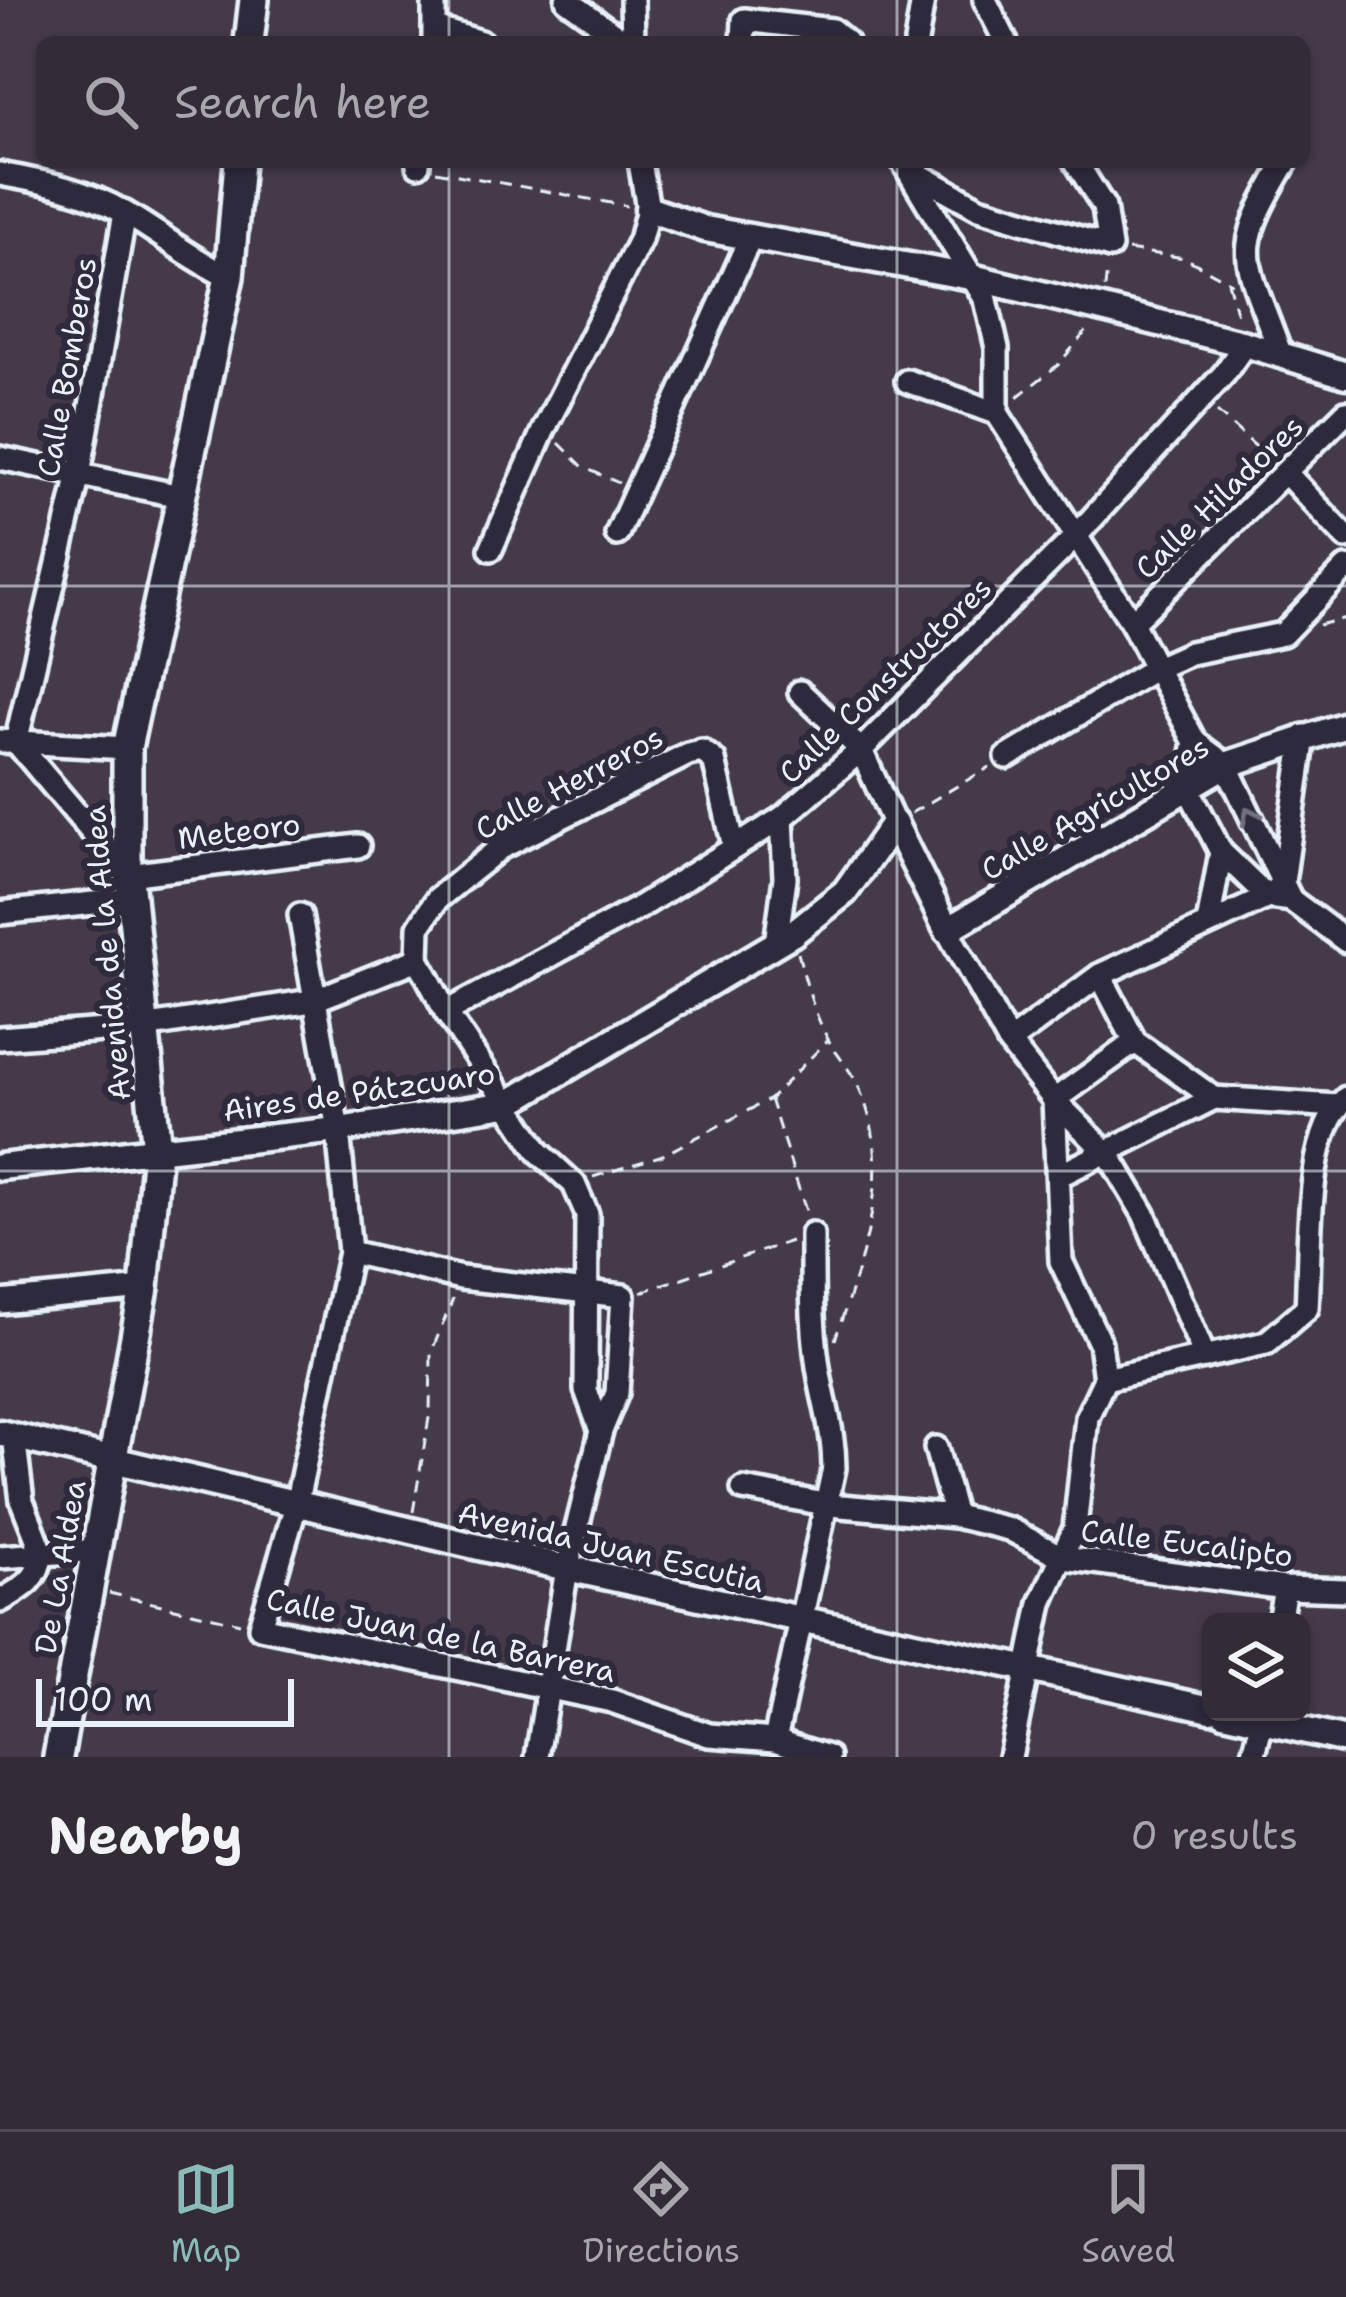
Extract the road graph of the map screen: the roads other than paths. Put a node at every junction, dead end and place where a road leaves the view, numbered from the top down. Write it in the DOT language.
graph roads {
  1 [pos="254,0"];
  2 [pos="434,0"];
  3 [pos="567,0"];
  4 [pos="632,0"];
  5 [pos="923,0"];
  6 [pos="985,0"];
  7 [pos="435,35"];
  8 [pos="251,36"];
  9 [pos="620,36"];
  10 [pos="629,36"];
  11 [pos="743,36"];
  12 [pos="839,36"];
  13 [pos="917,36"];
  14 [pos="1003,36"];
  15 [pos="238,168"];
  16 [pos="641,168"];
  17 [pos="904,168"];
  18 [pos="910,168"];
  19 [pos="1080,168"];
  20 [pos="1283,168"];
  21 [pos="0,174"];
  22 [pos="648,209"];
  23 [pos="125,213"];
  24 [pos="751,236"];
  25 [pos="229,277"];
  26 [pos="976,278"];
  27 [pos="1245,344"];
  28 [pos="1280,353"];
  29 [pos="1346,375"];
  30 [pos="907,381"];
  31 [pos="997,412"];
  32 [pos="1345,415"];
  33 [pos="0,458"];
  34 [pos="79,474"];
  35 [pos="1287,474"];
  36 [pos="180,496"];
  37 [pos="617,534"];
  38 [pos="1077,535"];
  39 [pos="1346,537"];
  40 [pos="491,549"];
  41 [pos="1346,568"];
  42 [pos="1132,623"];
  43 [pos="1154,669"];
  44 [pos="800,692"];
  45 [pos="1346,725"];
  46 [pos="1304,736"];
  47 [pos="8,742"];
  48 [pos="1195,742"];
  49 [pos="127,748"];
  50 [pos="861,750"];
  51 [pos="1007,757"];
  52 [pos="1226,765"];
  53 [pos="1187,786"];
  54 [pos="782,818"];
  55 [pos="894,823"];
  56 [pos="358,846"];
  57 [pos="734,847"];
  58 [pos="1221,852"];
  59 [pos="130,887"];
  60 [pos="1281,893"];
  61 [pos="1,913"];
  62 [pos="300,915"];
  63 [pos="1336,918"];
  64 [pos="1208,924"];
  65 [pos="0,926"];
  66 [pos="947,930"];
  67 [pos="784,939"];
  68 [pos="1346,941"];
  69 [pos="418,959"];
  70 [pos="1100,976"];
  71 [pos="311,1001"];
  72 [pos="446,1012"];
  73 [pos="143,1027"];
  74 [pos="0,1038"];
  75 [pos="1009,1042"];
  76 [pos="1135,1042"];
  77 [pos="1214,1098"];
  78 [pos="1054,1100"];
  79 [pos="1342,1102"];
  80 [pos="507,1104"];
  81 [pos="338,1130"];
  82 [pos="157,1150"];
  83 [pos="1109,1155"];
  84 [pos="0,1168"];
  85 [pos="1060,1175"];
  86 [pos="812,1234"];
  87 [pos="350,1252"];
  88 [pos="144,1288"];
  89 [pos="584,1293"];
  90 [pos="0,1303"];
  91 [pos="1205,1357"];
  92 [pos="1105,1379"];
  93 [pos="601,1431"];
  94 [pos="7,1434"];
  95 [pos="936,1448"];
  96 [pos="112,1459"];
  97 [pos="743,1489"];
  98 [pos="830,1504"];
  99 [pos="296,1505"];
  100 [pos="955,1516"];
  101 [pos="98,1550"];
  102 [pos="42,1552"];
  103 [pos="0,1557"];
  104 [pos="1064,1558"];
  105 [pos="567,1568"];
  106 [pos="1285,1588"];
  107 [pos="1346,1590"];
  108 [pos="0,1601"];
  109 [pos="1281,1613"];
  110 [pos="802,1621"];
  111 [pos="1024,1669"];
  112 [pos="545,1691"];
  113 [pos="1202,1707"];
  114 [pos="1263,1721"];
  115 [pos="1281,1721"];
  116 [pos="775,1740"];
  117 [pos="1346,1740"];
  118 [pos="707,1746"];
  119 [pos="58,1757"];
  120 [pos="537,1757"];
  121 [pos="828,1757"];
  122 [pos="1010,1757"];
  123 [pos="1253,1757"];
  1 -- 8 [label="main road"];
  2 -- 7 [label="street"];
  3 -- 9 [label="street"];
  4 -- 10 [label="street"];
  5 -- 13 [label="street"];
  6 -- 14 [label="street"];
  11 -- 12 [label="street"];
  15 -- 25 [label="main road, Avenida de la Aldea"];
  16 -- 22 [label="street"];
  17 -- 26 [label="street"];
  18 -- 19 [label="street"];
  20 -- 28 [label="street"];
  21 -- 23 [label="street"];
  22 -- 24 [label="street"];
  22 -- 40 [label="street"];
  23 -- 25 [label="street"];
  23 -- 34 [label="street, Calle Bomberos"];
  24 -- 26 [label="street"];
  24 -- 37 [label="street"];
  25 -- 36 [label="main road, Avenida de la Aldea"];
  26 -- 27 [label="street"];
  26 -- 31 [label="street"];
  27 -- 28 [label="street"];
  27 -- 38 [label="street, Calle Constructores"];
  28 -- 29 [label="street"];
  30 -- 31 [label="street"];
  31 -- 38 [label="street"];
  32 -- 35 [label="street, Calle Hiladores"];
  33 -- 34 [label="street"];
  34 -- 36 [label="street"];
  34 -- 47 [label="street, Calle Bomberos"];
  35 -- 39 [label="street"];
  35 -- 42 [label="street, Calle Hiladores"];
  36 -- 49 [label="main road, Avenida de la Aldea"];
  38 -- 42 [label="street"];
  38 -- 50 [label="street, Calle Constructores"];
  41 -- 43 [label="street"];
  42 -- 43 [label="street"];
  43 -- 48 [label="street"];
  43 -- 51 [label="street"];
  44 -- 50 [label="street"];
  45 -- 46 [label="street, Calle Agricultores"];
  46 -- 52 [label="street, Calle Agricultores"];
  46 -- 60 [label="street"];
  47 -- 49 [label="street"];
  47 -- 59 [label="street"];
  48 -- 52 [label="street"];
  48 -- 53 [label="street"];
  49 -- 59 [label="main road, Avenida de la Aldea"];
  50 -- 54 [label="street, Calle Constructores"];
  50 -- 55 [label="street"];
  52 -- 53 [label="street, Calle Agricultores"];
  60 -- 52 [label="street, one-way"];
  53 -- 58 [label="street"];
  53 -- 66 [label="street, Calle Agricultores"];
  54 -- 57 [label="street, Calle Constructores"];
  54 -- 67 [label="street"];
  55 -- 66 [label="street"];
  55 -- 67 [label="street, Aires de Pátzcuaro"];
  56 -- 59 [label="street, Meteoro"];
  57 -- 69 [label="street, Calle Herreros"];
  57 -- 72 [label="street, Calle Constructores"];
  58 -- 60 [label="street"];
  58 -- 64 [label="street"];
  59 -- 61 [label="street, Meteoro"];
  59 -- 73 [label="main road, Avenida de la Aldea"];
  60 -- 63 [label="street"];
  60 -- 64 [label="street"];
  61 -- 65 [label="street"];
  62 -- 71 [label="street"];
  63 -- 68 [label="street"];
  64 -- 70 [label="street"];
  66 -- 75 [label="street"];
  67 -- 80 [label="street, Aires de Pátzcuaro"];
  69 -- 71 [label="street"];
  69 -- 72 [label="street"];
  70 -- 75 [label="street"];
  70 -- 76 [label="street"];
  71 -- 73 [label="street"];
  71 -- 81 [label="street"];
  72 -- 80 [label="street"];
  73 -- 74 [label="street"];
  73 -- 82 [label="main road, Avenida de la Aldea"];
  75 -- 78 [label="street"];
  76 -- 77 [label="street"];
  76 -- 78 [label="street"];
  77 -- 79 [label="street"];
  77 -- 83 [label="street"];
  78 -- 83 [label="street"];
  78 -- 85 [label="street"];
  79 -- 91 [label="street"];
  80 -- 81 [label="street, Aires de Pátzcuaro"];
  80 -- 89 [label="street"];
  81 -- 82 [label="street, Aires de Pátzcuaro"];
  81 -- 87 [label="street"];
  82 -- 84 [label="street, Aires de Pátzcuaro"];
  82 -- 88 [label="main road, Avenida de la Aldea"];
  83 -- 85 [label="street"];
  83 -- 91 [label="street"];
  85 -- 92 [label="street"];
  86 -- 98 [label="street"];
  87 -- 89 [label="street"];
  87 -- 99 [label="street"];
  88 -- 90 [label="street"];
  88 -- 96 [label="main road, Avenida de la Aldea"];
  89 -- 93 [label="street"];
  89 -- 93 [label="street"];
  91 -- 92 [label="street"];
  92 -- 104 [label="street"];
  93 -- 105 [label="street"];
  94 -- 96 [label="street, Avenida Juan Escutia"];
  94 -- 102 [label="street"];
  95 -- 100 [label="street"];
  96 -- 99 [label="street, Avenida Juan Escutia"];
  96 -- 101 [label="main road, De La Aldea"];
  97 -- 98 [label="street, Calle Eucalipto"];
  98 -- 100 [label="street, Calle Eucalipto"];
  98 -- 110 [label="street"];
  99 -- 105 [label="street, Avenida Juan Escutia"];
  99 -- 112 [label="street, Calle Juan de la Barrera"];
  100 -- 104 [label="street, Calle Eucalipto"];
  101 -- 102 [label="street"];
  101 -- 119 [label="main road, De La Aldea"];
  102 -- 103 [label="street"];
  102 -- 108 [label="street"];
  104 -- 106 [label="street, Calle Eucalipto"];
  104 -- 111 [label="street"];
  105 -- 110 [label="street, Avenida Juan Escutia"];
  105 -- 112 [label="street"];
  106 -- 107 [label="street, Calle Eucalipto"];
  106 -- 109 [label="street"];
  110 -- 111 [label="street, Avenida Juan Escutia"];
  110 -- 116 [label="street"];
  111 -- 113 [label="street, Avenida Juan Escutia"];
  111 -- 122 [label="street"];
  112 -- 118 [label="street, Calle Juan de la Barrera"];
  112 -- 120 [label="street"];
  114 -- 123 [label="street"];
  115 -- 117 [label="street"];
  116 -- 118 [label="street, Calle Juan de la Barrera"];
  116 -- 121 [label="street, Calle Juan de la Barrera"];
}
